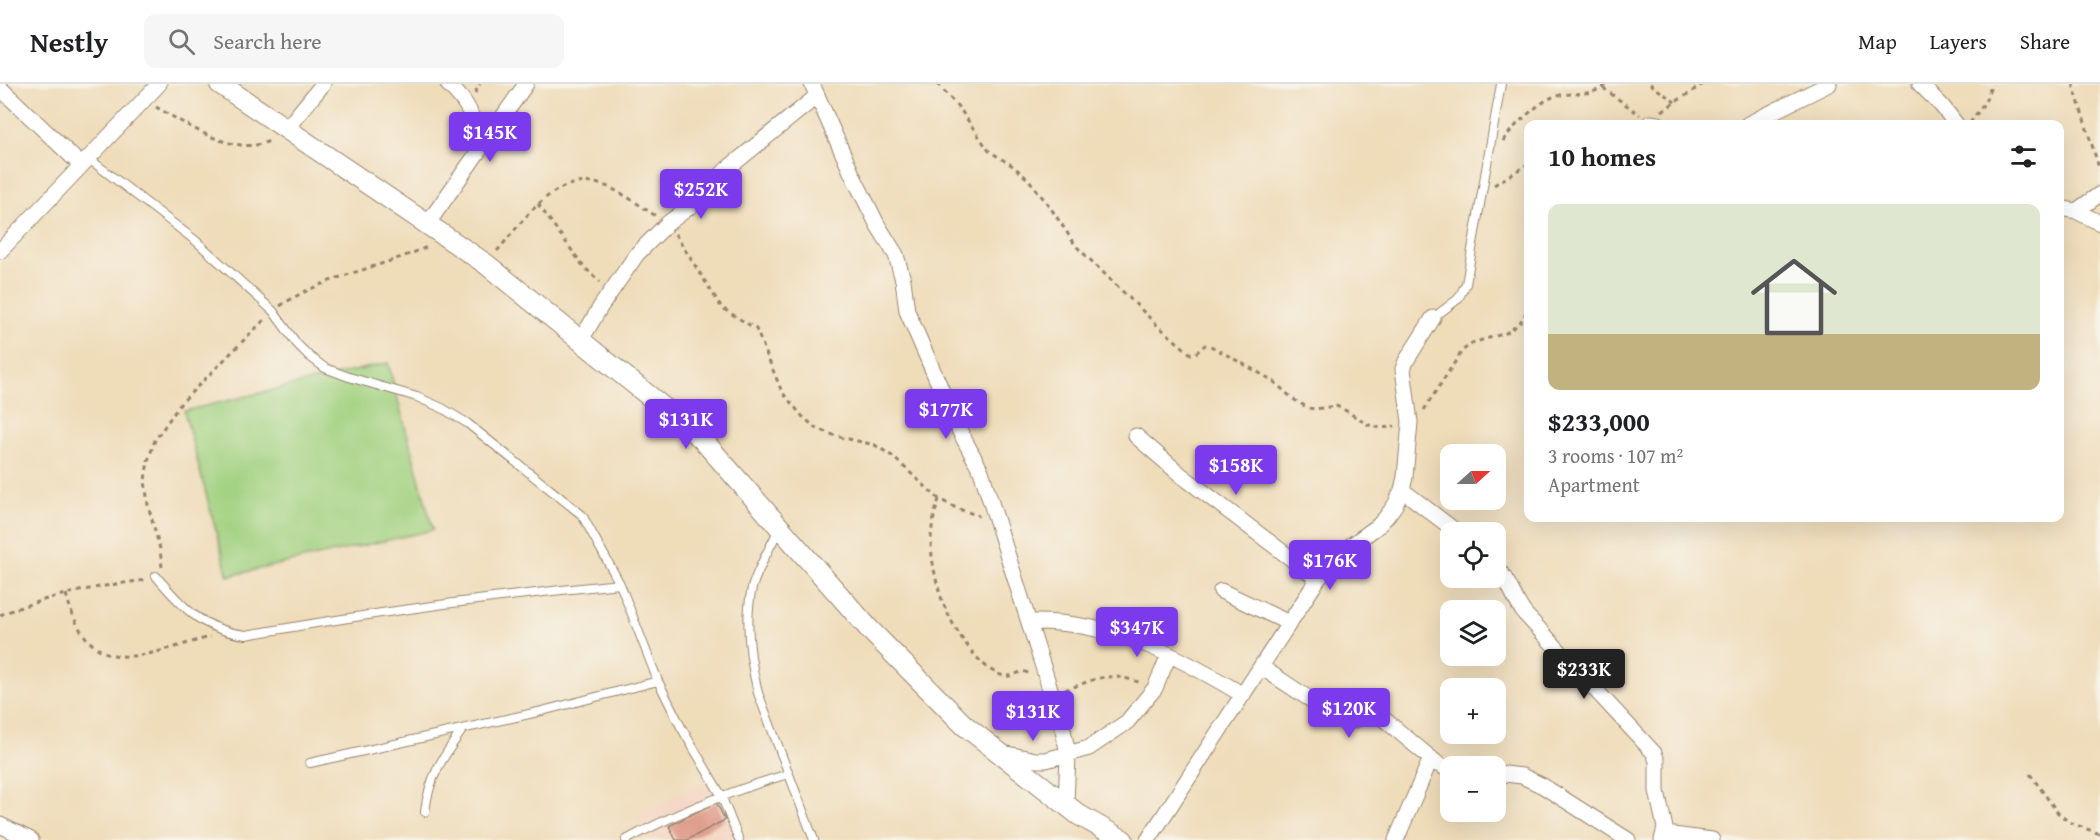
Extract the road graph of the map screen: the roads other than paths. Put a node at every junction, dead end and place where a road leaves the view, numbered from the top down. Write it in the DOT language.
graph roads {
  1 [pos="159,84"];
  2 [pos="220,84"];
  3 [pos="323,84"];
  4 [pos="448,84"];
  5 [pos="526,84"];
  6 [pos="1501,84"];
  7 [pos="1829,84"];
  8 [pos="1920,84"];
  9 [pos="0,88"];
  10 [pos="814,90"];
  11 [pos="1756,120"];
  12 [pos="1953,120"];
  13 [pos="287,128"];
  14 [pos="478,152"];
  15 [pos="84,161"];
  16 [pos="2100,194"];
  17 [pos="2064,209"];
  18 [pos="2076,212"];
  19 [pos="428,224"];
  20 [pos="2100,224"];
  21 [pos="0,251"];
  22 [pos="1432,318"];
  23 [pos="581,340"];
  24 [pos="1136,436"];
  25 [pos="1402,490"];
  26 [pos="1444,522"];
  27 [pos="780,528"];
  28 [pos="156,576"];
  29 [pos="1318,579"];
  30 [pos="1506,580"];
  31 [pos="620,584"];
  32 [pos="1221,591"];
  33 [pos="1029,622"];
  34 [pos="1289,623"];
  35 [pos="1169,655"];
  36 [pos="1261,667"];
  37 [pos="657,681"];
  38 [pos="1243,695"];
  39 [pos="463,729"];
  40 [pos="999,752"];
  41 [pos="1068,754"];
  42 [pos="1431,758"];
  43 [pos="310,763"];
  44 [pos="1440,764"];
  45 [pos="788,774"];
  46 [pos="1506,774"];
  47 [pos="721,795"];
  48 [pos="1066,805"];
  49 [pos="425,812"];
  50 [pos="0,825"];
  51 [pos="1664,837"];
  52 [pos="31,840"];
  53 [pos="626,840"];
  54 [pos="739,840"];
  55 [pos="814,840"];
  56 [pos="1123,840"];
  57 [pos="1148,840"];
  58 [pos="1396,840"];
  59 [pos="1628,840"];
  60 [pos="1712,840"];
  1 -- 15 [label="street"];
  2 -- 13 [label="main road"];
  3 -- 13 [label="street"];
  4 -- 14 [label="street"];
  5 -- 14 [label="street"];
  6 -- 22 [label="lane"];
  7 -- 11 [label="street"];
  8 -- 12 [label="street"];
  9 -- 15 [label="street"];
  10 -- 23 [label="street"];
  10 -- 33 [label="street"];
  13 -- 19 [label="main road"];
  14 -- 19 [label="street"];
  15 -- 21 [label="street"];
  15 -- 31 [label="lane"];
  16 -- 18 [label="street"];
  17 -- 18 [label="street"];
  18 -- 20 [label="street"];
  19 -- 23 [label="main road"];
  22 -- 25 [label="street"];
  23 -- 27 [label="main road"];
  24 -- 29 [label="street"];
  25 -- 26 [label="street"];
  25 -- 29 [label="street"];
  27 -- 40 [label="main road"];
  27 -- 45 [label="lane"];
  28 -- 31 [label="lane"];
  29 -- 34 [label="street"];
  30 -- 51 [label="street"];
  31 -- 37 [label="lane"];
  32 -- 34 [label="street"];
  33 -- 35 [label="street"];
  33 -- 41 [label="street"];
  34 -- 36 [label="street"];
  35 -- 38 [label="street"];
  35 -- 41 [label="street"];
  36 -- 38 [label="street"];
  36 -- 42 [label="street"];
  37 -- 39 [label="lane"];
  37 -- 47 [label="lane"];
  38 -- 57 [label="street"];
  39 -- 43 [label="lane"];
  39 -- 49 [label="lane"];
  40 -- 41 [label="street"];
  40 -- 48 [label="main road"];
  41 -- 48 [label="street"];
  42 -- 44 [label="street"];
  42 -- 58 [label="street"];
  45 -- 47 [label="lane"];
  45 -- 55 [label="lane"];
  46 -- 59 [label="street"];
  47 -- 53 [label="lane"];
  47 -- 54 [label="lane"];
  48 -- 56 [label="main road"];
  50 -- 52 [label="street"];
  51 -- 60 [label="street"];
}
